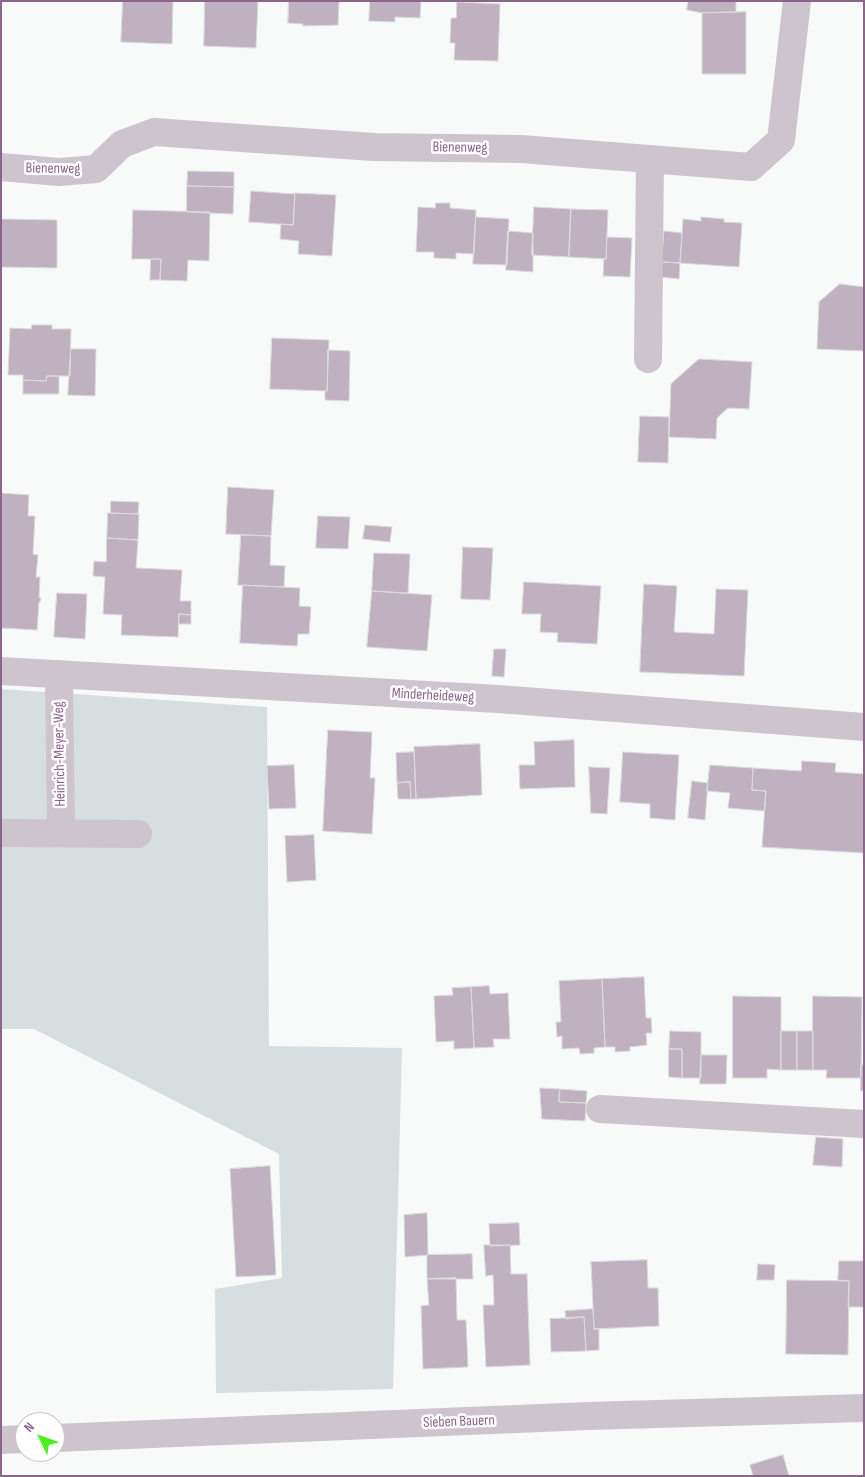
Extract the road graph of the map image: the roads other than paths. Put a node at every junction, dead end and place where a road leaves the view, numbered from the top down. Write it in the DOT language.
graph roads {
  1 [pos="797,1"];
  2 [pos="650,159"];
  3 [pos="1,167"];
  4 [pos="648,359"];
  5 [pos="1,671"];
  6 [pos="59,674"];
  7 [pos="864,726"];
  8 [pos="1,833"];
  9 [pos="61,833"];
  10 [pos="138,834"];
  11 [pos="600,1110"];
  12 [pos="864,1124"];
  13 [pos="864,1408"];
  14 [pos="65,1438"];
  15 [pos="15,1439"];
  16 [pos="1,1440"];
  1 -- 2 [label="street, Bienenweg"];
  2 -- 3 [label="street, Bienenweg"];
  2 -- 4 [label="street"];
  5 -- 6 [label="street, Minderheideweg"];
  6 -- 7 [label="street, Minderheideweg"];
  6 -- 9 [label="street, Heinrich-Meyer-Weg"];
  8 -- 9 [label="street"];
  9 -- 10 [label="street"];
  11 -- 12 [label="street"];
  13 -- 14 [label="street, Sieben Bauern"];
  15 -- 16 [label="street"];
}
